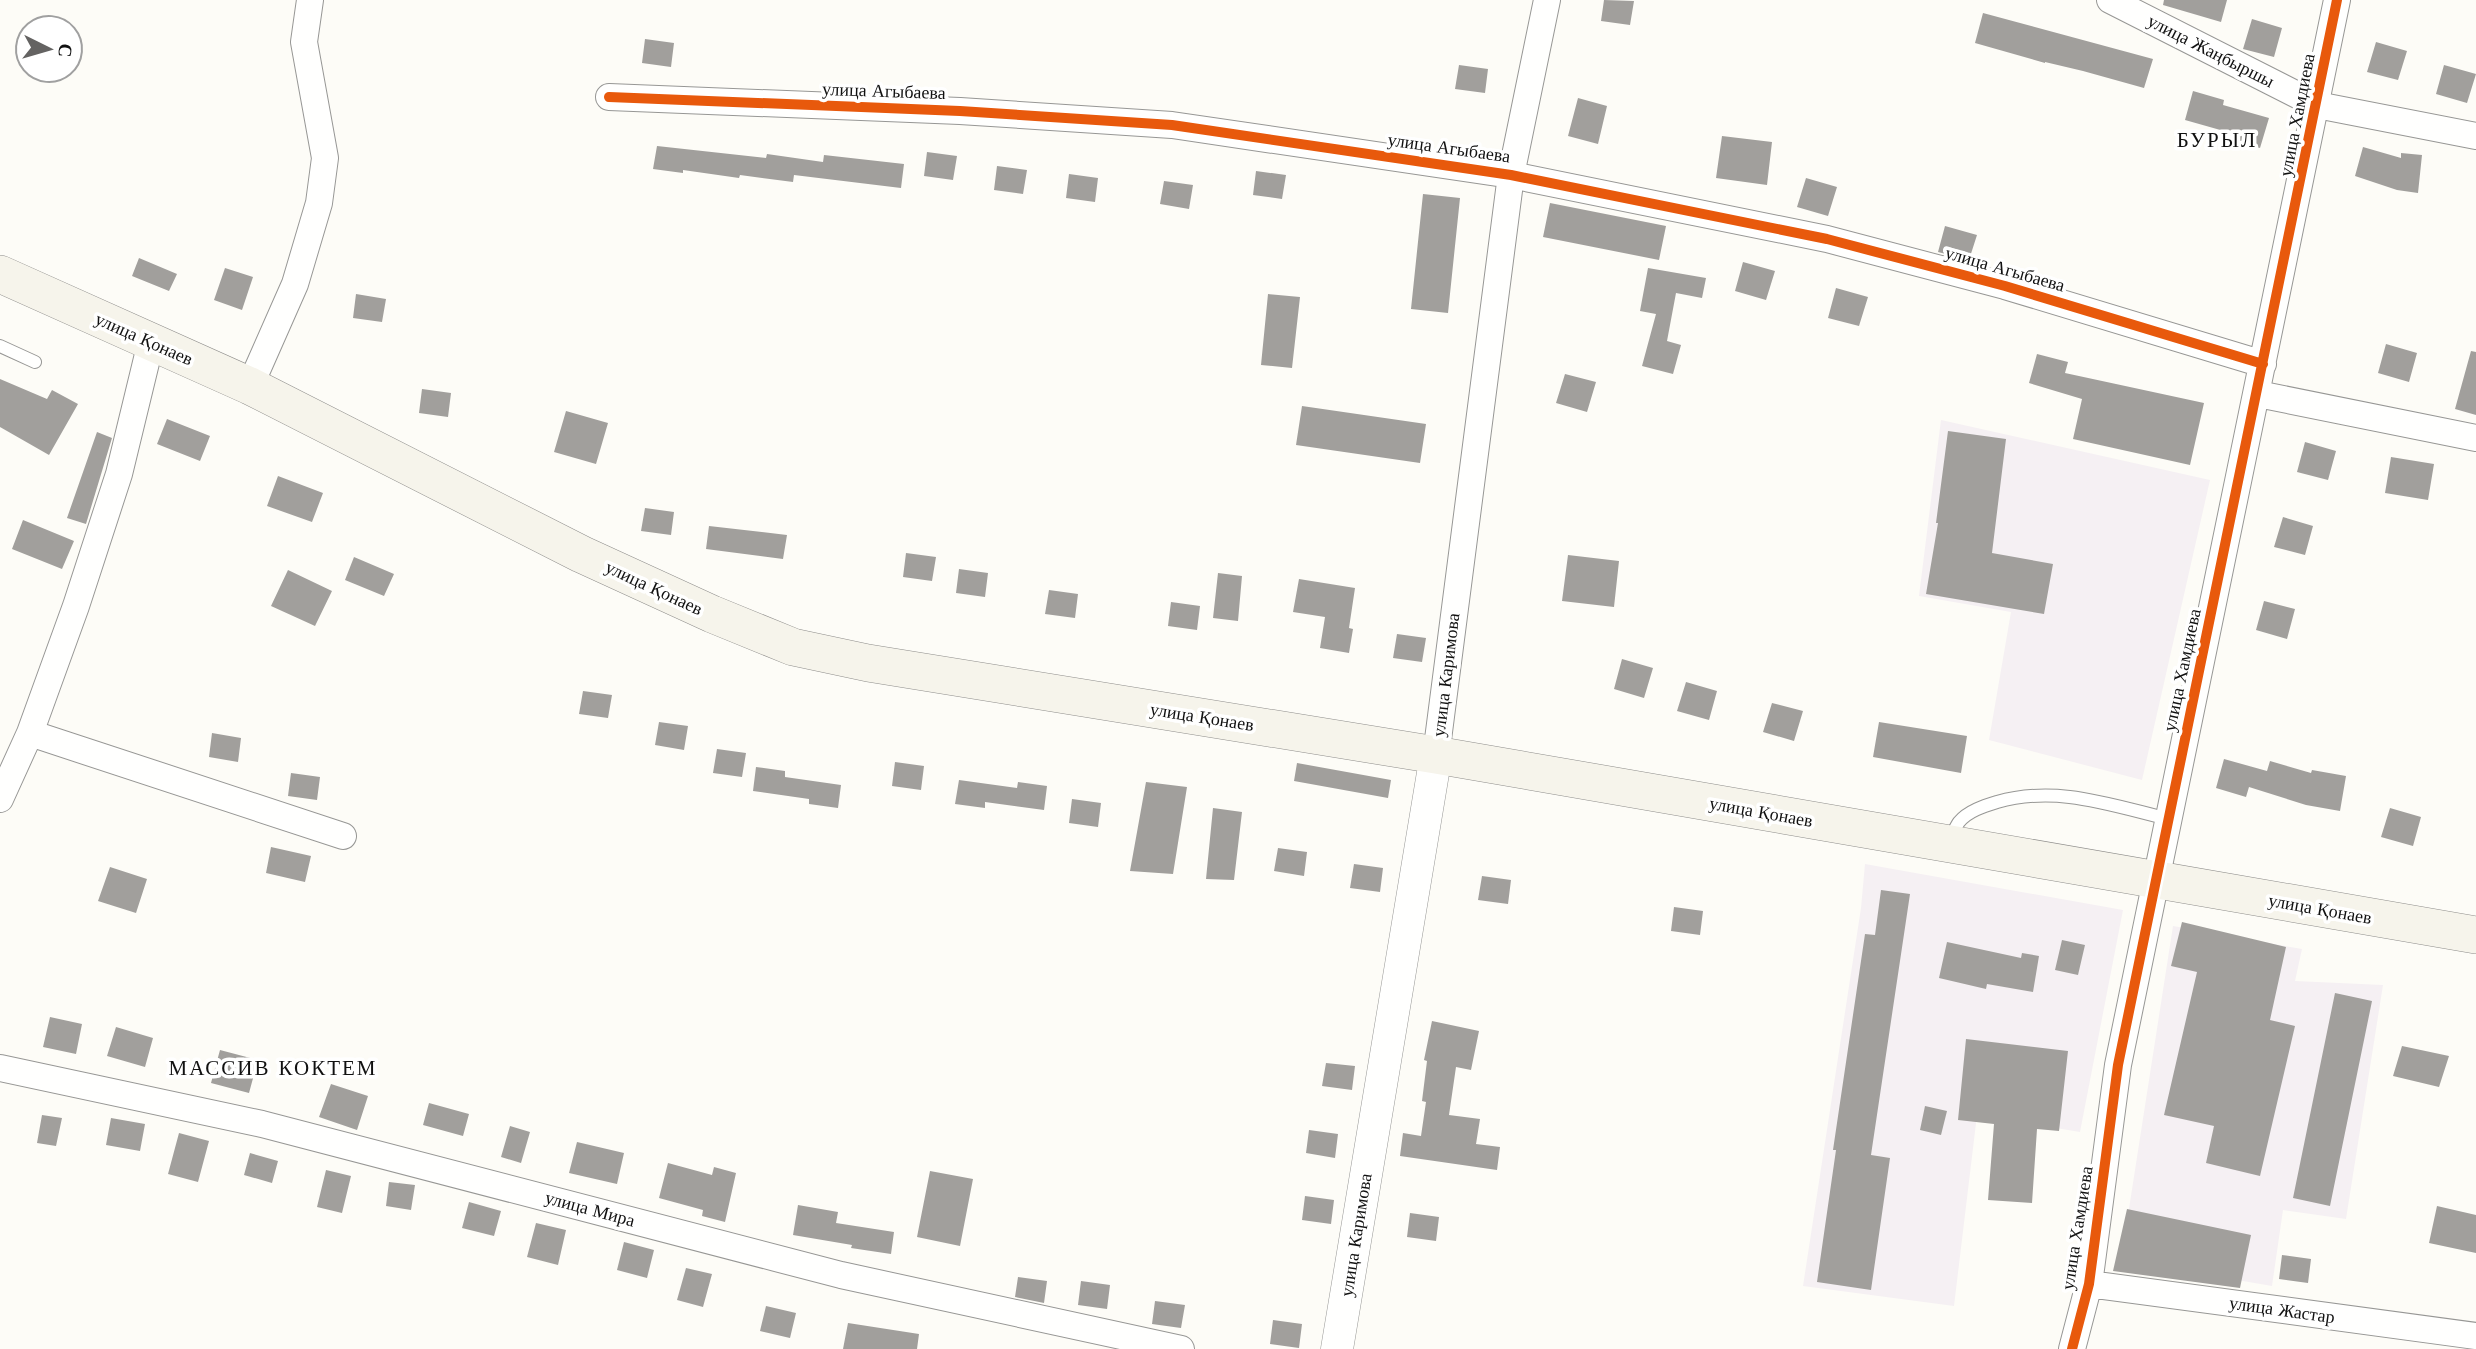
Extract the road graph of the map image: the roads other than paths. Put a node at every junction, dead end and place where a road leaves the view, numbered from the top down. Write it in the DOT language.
graph roads {
  1 [pos="310,0"];
  2 [pos="1546,0"];
  3 [pos="2110,0"];
  4 [pos="2337,0"];
  5 [pos="609,97"];
  6 [pos="2317,106"];
  7 [pos="2476,136"];
  8 [pos="1511,174"];
  9 [pos="0,274"];
  10 [pos="151,342"];
  11 [pos="0,346"];
  12 [pos="35,362"];
  13 [pos="2263,364"];
  14 [pos="250,386"];
  15 [pos="2258,394"];
  16 [pos="2476,438"];
  17 [pos="30,733"];
  18 [pos="1436,755"];
  19 [pos="0,799"];
  20 [pos="2169,819"];
  21 [pos="343,836"];
  22 [pos="1947,845"];
  23 [pos="2157,882"];
  24 [pos="2476,935"];
  25 [pos="0,1068"];
  26 [pos="2089,1284"];
  27 [pos="2476,1336"];
  28 [pos="1181,1349"];
  29 [pos="1337,1349"];
  30 [pos="2072,1349"];
  1 -- 14 [label="street"];
  2 -- 8 [label="street, улица Каримова"];
  3 -- 6 [label="street, улица Жаңбыршы"];
  4 -- 6 [label="street, улица Хамдиева"];
  5 -- 8 [label="street, улица Агыбаева"];
  6 -- 7 [label="street, улица Жаңбыршы"];
  6 -- 13 [label="street, улица Хамдиева"];
  8 -- 13 [label="street, улица Агыбаева"];
  8 -- 18 [label="street, улица Каримова"];
  9 -- 10 [label="main road, улица Қонаев"];
  10 -- 14 [label="main road, улица Қонаев"];
  10 -- 17 [label="street"];
  11 -- 12 [label="lane"];
  13 -- 15 [label="street, улица Хамдиева"];
  14 -- 18 [label="main road, улица Қонаев"];
  15 -- 16 [label="street"];
  15 -- 20 [label="street, улица Хамдиева"];
  17 -- 19 [label="street"];
  17 -- 21 [label="street"];
  18 -- 22 [label="main road, улица Қонаев"];
  18 -- 29 [label="street, улица Каримова"];
  20 -- 22 [label="lane"];
  20 -- 23 [label="street, улица Хамдиева"];
  22 -- 23 [label="main road, улица Қонаев"];
  23 -- 24 [label="main road, улица Қонаев"];
  23 -- 26 [label="street, улица Хамдиева"];
  25 -- 28 [label="street, улица Мира"];
  26 -- 27 [label="street, улица Жастар"];
  26 -- 30 [label="street, улица Хамдиева"];
}
